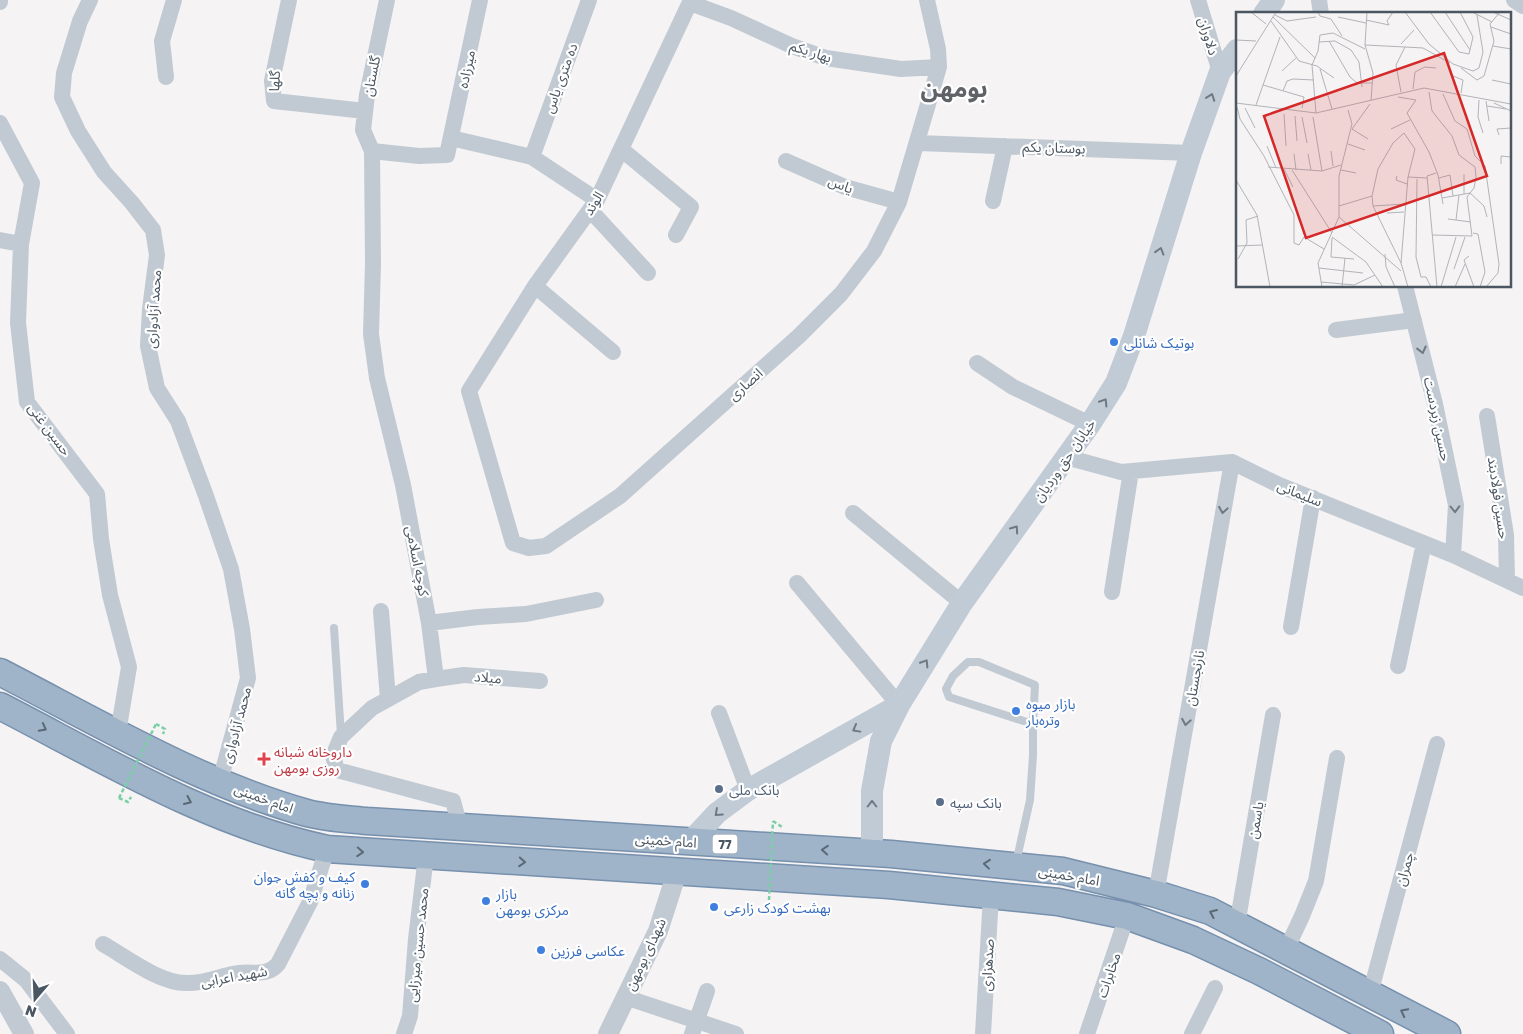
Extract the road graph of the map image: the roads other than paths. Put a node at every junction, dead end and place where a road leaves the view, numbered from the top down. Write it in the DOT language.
graph roads {
  1 [pos="90,0"];
  2 [pos="174,0"];
  3 [pos="289,0"];
  4 [pos="387,0"];
  5 [pos="480,0"];
  6 [pos="589,0"];
  7 [pos="927,0"];
  8 [pos="1198,0"];
  9 [pos="1274,0"];
  10 [pos="1514,0"];
  11 [pos="691,1"];
  12 [pos="1523,6"];
  13 [pos="1265,12"];
  14 [pos="1236,51"];
  15 [pos="939,67"];
  16 [pos="1220,72"];
  17 [pos="166,77"];
  18 [pos="365,111"];
  19 [pos="0,123"];
  20 [pos="451,138"];
  21 [pos="918,143"];
  22 [pos="1005,146"];
  23 [pos="621,149"];
  24 [pos="372,151"];
  25 [pos="1190,153"];
  26 [pos="532,157"];
  27 [pos="786,161"];
  28 [pos="993,201"];
  29 [pos="899,202"];
  30 [pos="594,205"];
  31 [pos="676,235"];
  32 [pos="0,240"];
  33 [pos="21,244"];
  34 [pos="648,273"];
  35 [pos="535,286"];
  36 [pos="1406,288"];
  37 [pos="1414,320"];
  38 [pos="1336,330"];
  39 [pos="612,352"];
  40 [pos="977,363"];
  41 [pos="469,391"];
  42 [pos="1487,416"];
  43 [pos="1090,424"];
  44 [pos="1066,457"];
  45 [pos="1232,462"];
  46 [pos="1131,471"];
  47 [pos="1313,498"];
  48 [pos="853,513"];
  49 [pos="1424,543"];
  50 [pos="1453,555"];
  51 [pos="1507,580"];
  52 [pos="797,583"];
  53 [pos="1523,588"];
  54 [pos="1112,592"];
  55 [pos="596,600"];
  56 [pos="962,603"];
  57 [pos="381,611"];
  58 [pos="429,623"];
  59 [pos="1291,627"];
  60 [pos="334,628"];
  61 [pos="1398,666"];
  62 [pos="0,672"];
  63 [pos="436,678"];
  64 [pos="540,682"];
  65 [pos="388,699"];
  66 [pos="899,705"];
  67 [pos="0,706"];
  68 [pos="719,713"];
  69 [pos="1273,715"];
  70 [pos="1033,724"];
  71 [pos="118,733"];
  72 [pos="341,737"];
  73 [pos="1437,744"];
  74 [pos="1337,758"];
  75 [pos="220,781"];
  76 [pos="748,790"];
  77 [pos="460,827"];
  78 [pos="690,842"];
  79 [pos="327,849"];
  80 [pos="872,853"];
  81 [pos="426,856"];
  82 [pos="1015,866"];
  83 [pos="677,872"];
  84 [pos="1156,894"];
  85 [pos="991,895"];
  86 [pos="1127,916"];
  87 [pos="1237,925"];
  88 [pos="103,944"];
  89 [pos="1286,950"];
  90 [pos="0,959"];
  91 [pos="1215,988"];
  92 [pos="0,991"];
  93 [pos="707,991"];
  94 [pos="1370,994"];
  95 [pos="625,997"];
  96 [pos="694,1027"];
  97 [pos="24,1034"];
  98 [pos="67,1034"];
  99 [pos="404,1034"];
  100 [pos="608,1034"];
  101 [pos="736,1034"];
  102 [pos="983,1034"];
  103 [pos="1087,1034"];
  104 [pos="1192,1034"];
  105 [pos="1380,1034"];
  106 [pos="1447,1034"];
  1 -- 75 [label="street, محمد آزادواری"];
  2 -- 17 [label="street"];
  3 -- 18 [label="street, گلها"];
  4 -- 18 [label="street, گلستان"];
  5 -- 20 [label="street, میرزاده"];
  6 -- 26 [label="street, ده متری یاس"];
  7 -- 15 [label="street, انصاری"];
  8 -- 16 [label="street, دلاوران"];
  9 -- 13 [label="main road"];
  10 -- 12 [label="street"];
  11 -- 15 [label="street, بهار یکم"];
  11 -- 23 [label="street, الوند"];
  14 -- 16 [label="main road, خیابان حق وردیان"];
  15 -- 21 [label="street, انصاری"];
  25 -- 16 [label="main road, خیابان حق وردیان, one-way"];
  18 -- 24 [label="street, گلستان"];
  19 -- 33 [label="street, حسین غنی"];
  20 -- 24 [label="street"];
  20 -- 26 [label="street"];
  21 -- 22 [label="street, بوستان یکم"];
  21 -- 29 [label="street, انصاری"];
  22 -- 25 [label="street, بوستان یکم"];
  22 -- 28 [label="street"];
  23 -- 30 [label="street, الوند"];
  23 -- 31 [label="street"];
  24 -- 58 [label="street, کوچه اسلامی"];
  43 -- 25 [label="main road, خیابان حق وردیان, one-way"];
  26 -- 30 [label="street"];
  27 -- 29 [label="street, یاس"];
  29 -- 41 [label="street, انصاری"];
  30 -- 34 [label="street"];
  30 -- 35 [label="street, الوند"];
  32 -- 33 [label="street"];
  33 -- 71 [label="street, حسین غنی"];
  35 -- 39 [label="street"];
  35 -- 41 [label="street, الوند"];
  36 -- 37 [label="street, حسین زبردست"];
  37 -- 38 [label="street"];
  37 -- 50 [label="street, حسین زبردست, one-way"];
  40 -- 43 [label="street"];
  42 -- 51 [label="street, حسین فولادبند"];
  43 -- 44 [label="main road, خیابان حق وردیان"];
  44 -- 46 [label="street, سلیمانی"];
  56 -- 44 [label="main road, خیابان حق وردیان, one-way"];
  45 -- 46 [label="street, سلیمانی"];
  45 -- 47 [label="street, سلیمانی"];
  45 -- 84 [label="street, نارنجستان, one-way"];
  46 -- 54 [label="street"];
  47 -- 49 [label="street, سلیمانی"];
  47 -- 59 [label="street"];
  48 -- 56 [label="street"];
  49 -- 50 [label="street, سلیمانی"];
  49 -- 61 [label="street"];
  50 -- 51 [label="street, سلیمانی"];
  51 -- 53 [label="street, سلیمانی"];
  52 -- 66 [label="street"];
  55 -- 58 [label="street"];
  66 -- 56 [label="main road, خیابان حق وردیان, one-way"];
  57 -- 65 [label="street"];
  58 -- 63 [label="street, کوچه اسلامی"];
  60 -- 72 [label="lane"];
  62 -- 71 [label="highway, امام خمینی / 77"];
  63 -- 64 [label="street, میلاد"];
  63 -- 65 [label="street"];
  65 -- 72 [label="street"];
  66 -- 76 [label="main road, one-way"];
  80 -- 66 [label="main road, خیابان حق وردیان, one-way"];
  67 -- 79 [label="highway, امام خمینی / 77, one-way"];
  68 -- 76 [label="street"];
  69 -- 87 [label="street, یاسمن"];
  70 -- 70 [label="lane"];
  70 -- 82 [label="lane"];
  71 -- 75 [label="highway, امام خمینی / 77"];
  72 -- 77 [label="street"];
  73 -- 94 [label="street, چمران"];
  74 -- 89 [label="street"];
  75 -- 77 [label="highway, امام خمینی / 77"];
  76 -- 78 [label="main road, one-way"];
  77 -- 78 [label="highway, امام خمینی / 77"];
  80 -- 78 [label="highway, امام خمینی / 77, one-way"];
  79 -- 81 [label="highway, امام خمینی / 77, one-way"];
  79 -- 88 [label="street, شهید اعرابی"];
  82 -- 80 [label="highway, امام خمینی / 77, one-way"];
  81 -- 83 [label="highway, امام خمینی / 77, one-way"];
  81 -- 99 [label="street, محمد حسین میرزایی"];
  82 -- 84 [label="highway, امام خمینی / 77"];
  83 -- 85 [label="highway, امام خمینی / 77"];
  83 -- 95 [label="street, شهدای بومهن"];
  87 -- 84 [label="highway, امام خمینی / 77, one-way"];
  85 -- 86 [label="highway, امام خمینی / 77"];
  85 -- 102 [label="street, صدهزاری"];
  86 -- 103 [label="street, مخابرات"];
  86 -- 105 [label="highway, امام خمینی / 77"];
  87 -- 89 [label="highway, امام خمینی / 77"];
  89 -- 94 [label="highway, امام خمینی / 77"];
  90 -- 98 [label="street"];
  91 -- 104 [label="street"];
  92 -- 97 [label="street"];
  93 -- 96 [label="street"];
  106 -- 94 [label="highway, امام خمینی / 77, one-way"];
  95 -- 96 [label="street"];
  95 -- 100 [label="street, شهدای بومهن"];
  96 -- 101 [label="street"];
}
